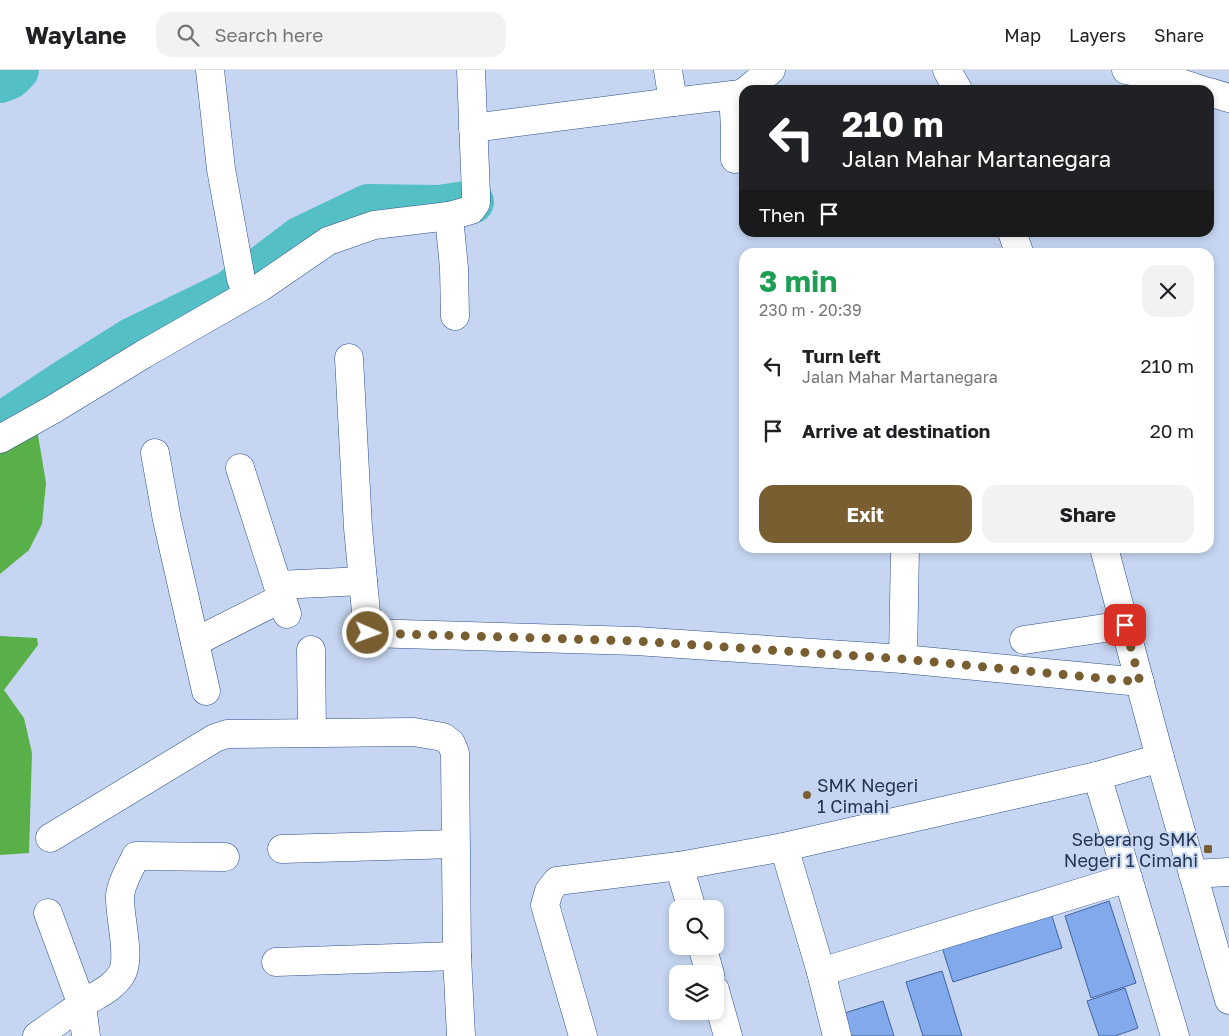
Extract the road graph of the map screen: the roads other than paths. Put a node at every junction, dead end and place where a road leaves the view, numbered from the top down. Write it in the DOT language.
graph roads {
  1 [pos="210,70"];
  2 [pos="471,70"];
  3 [pos="668,70"];
  4 [pos="771,70"];
  5 [pos="947,70"];
  6 [pos="1126,70"];
  7 [pos="1186,81"];
  8 [pos="751,85"];
  9 [pos="955,85"];
  10 [pos="739,92"];
  11 [pos="1214,94"];
  12 [pos="1229,98"];
  13 [pos="673,102"];
  14 [pos="739,104"];
  15 [pos="473,128"];
  16 [pos="735,159"];
  17 [pos="449,216"];
  18 [pos="244,287"];
  19 [pos="455,316"];
  20 [pos="349,358"];
  21 [pos="0,439"];
  22 [pos="155,453"];
  23 [pos="240,468"];
  24 [pos="905,553"];
  25 [pos="1105,553"];
  26 [pos="363,581"];
  27 [pos="282,599"];
  28 [pos="1125,625"];
  29 [pos="1024,640"];
  30 [pos="195,642"];
  31 [pos="311,650"];
  32 [pos="903,659"];
  33 [pos="1140,682"];
  34 [pos="206,691"];
  35 [pos="312,732"];
  36 [pos="1160,758"];
  37 [pos="1097,776"];
  38 [pos="50,838"];
  39 [pos="455,844"];
  40 [pos="784,847"];
  41 [pos="282,849"];
  42 [pos="225,857"];
  43 [pos="679,866"];
  44 [pos="1229,872"];
  45 [pos="1193,874"];
  46 [pos="1128,878"];
  47 [pos="689,900"];
  48 [pos="48,913"];
  49 [pos="457,956"];
  50 [pos="276,962"];
  51 [pos="821,972"];
  52 [pos="1229,1000"];
  53 [pos="82,1004"];
  54 [pos="723,1020"];
  55 [pos="37,1036"];
  56 [pos="86,1036"];
  57 [pos="461,1036"];
  58 [pos="583,1036"];
  59 [pos="728,1036"];
  60 [pos="837,1036"];
  61 [pos="1175,1036"];
  1 -- 18 [label="street"];
  2 -- 15 [label="street"];
  3 -- 13 [label="street"];
  4 -- 8 [label="street"];
  5 -- 9 [label="street"];
  6 -- 7 [label="street"];
  10 -- 13 [label="street"];
  11 -- 12 [label="street"];
  13 -- 15 [label="street"];
  14 -- 16 [label="street"];
  15 -- 17 [label="street"];
  17 -- 18 [label="street"];
  17 -- 19 [label="street"];
  18 -- 21 [label="street"];
  20 -- 26 [label="street"];
  22 -- 30 [label="street"];
  23 -- 27 [label="street"];
  24 -- 32 [label="street"];
  25 -- 28 [label="street"];
  26 -- 27 [label="street"];
  26 -- 32 [label="street"];
  27 -- 30 [label="street"];
  28 -- 29 [label="street"];
  28 -- 33 [label="street"];
  30 -- 34 [label="street"];
  31 -- 35 [label="street"];
  32 -- 33 [label="street"];
  33 -- 36 [label="street"];
  35 -- 38 [label="street"];
  35 -- 39 [label="street"];
  36 -- 37 [label="street"];
  36 -- 45 [label="street"];
  37 -- 40 [label="street"];
  37 -- 46 [label="street"];
  39 -- 41 [label="street"];
  39 -- 49 [label="street"];
  40 -- 43 [label="street"];
  40 -- 51 [label="street"];
  42 -- 53 [label="street"];
  43 -- 47 [label="street"];
  43 -- 58 [label="street"];
  44 -- 45 [label="street"];
  45 -- 52 [label="street"];
  46 -- 51 [label="street"];
  46 -- 61 [label="street"];
  48 -- 53 [label="street"];
  49 -- 50 [label="street"];
  49 -- 57 [label="street"];
  51 -- 60 [label="street"];
  53 -- 55 [label="street"];
  53 -- 56 [label="street"];
  54 -- 59 [label="street"];
}
